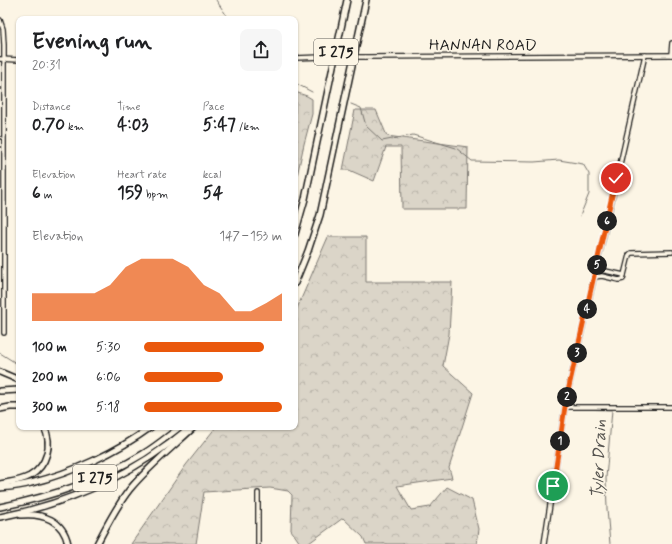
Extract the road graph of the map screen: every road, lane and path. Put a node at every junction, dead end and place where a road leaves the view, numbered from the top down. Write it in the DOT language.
graph roads {
  1 [pos="347,0"];
  2 [pos="366,0"];
  3 [pos="0,20"];
  4 [pos="672,43"];
  5 [pos="645,55"];
  6 [pos="671,55"];
  7 [pos="298,58"];
  8 [pos="2,59"];
  9 [pos="16,60"];
  10 [pos="300,218"];
  11 [pos="298,221"];
  12 [pos="298,224"];
  13 [pos="672,252"];
  14 [pos="596,269"];
  15 [pos="298,276"];
  16 [pos="624,276"];
  17 [pos="594,278"];
  18 [pos="4,333"];
  19 [pos="0,372"];
  20 [pos="16,379"];
  21 [pos="16,390"];
  22 [pos="0,391"];
  23 [pos="16,407"];
  24 [pos="565,407"];
  25 [pos="672,407"];
  26 [pos="0,409"];
  27 [pos="45,430"];
  28 [pos="147,430"];
  29 [pos="176,430"];
  30 [pos="186,430"];
  31 [pos="191,430"];
  32 [pos="0,484"];
  33 [pos="0,488"];
  34 [pos="258,493"];
  35 [pos="0,506"];
  36 [pos="0,518"];
  37 [pos="68,544"];
  38 [pos="97,544"];
  39 [pos="258,544"];
  40 [pos="544,544"];
  1 -- 10 [label="highway, I 275"];
  2 -- 15 [label="highway, I 275"];
  3 -- 8 [label="street"];
  4 -- 6 [label="street"];
  5 -- 6 [label="street, HANNAN ROAD"];
  5 -- 7 [label="street, HANNAN ROAD, bridge"];
  5 -- 14 [label="street"];
  8 -- 9 [label="street"];
  8 -- 18 [label="street"];
  10 -- 11 [label="highway"];
  10 -- 12 [label="highway, I 275"];
  13 -- 16 [label="street"];
  14 -- 16 [label="street"];
  14 -- 17 [label="street"];
  16 -- 17 [label="street"];
  17 -- 24 [label="street"];
  19 -- 20 [label="highway"];
  21 -- 22 [label="highway"];
  23 -- 26 [label="highway"];
  24 -- 25 [label="street"];
  24 -- 40 [label="street"];
  27 -- 32 [label="highway"];
  28 -- 33 [label="highway, I 275"];
  29 -- 35 [label="highway, I 275"];
  30 -- 36 [label="highway"];
  31 -- 38 [label="highway"];
  34 -- 39 [label="street"];
  36 -- 37 [label="highway"];
}
